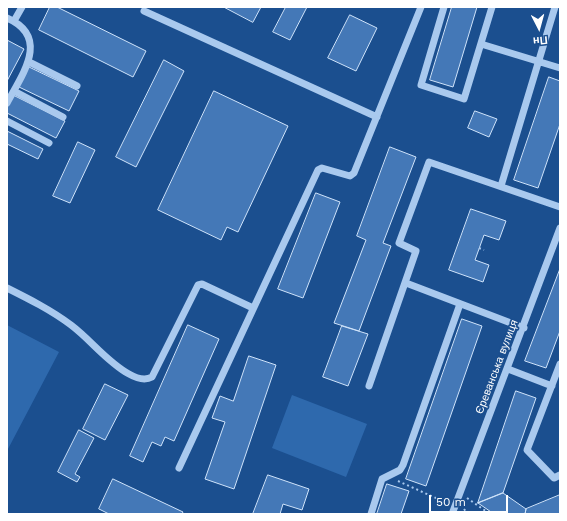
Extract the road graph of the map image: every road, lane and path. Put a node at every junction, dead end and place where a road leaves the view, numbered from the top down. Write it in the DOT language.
graph roads {
  1 [pos="22,7"];
  2 [pos="421,7"];
  3 [pos="444,7"];
  4 [pos="492,7"];
  5 [pos="555,7"];
  6 [pos="144,11"];
  7 [pos="7,18"];
  8 [pos="14,21"];
  9 [pos="481,44"];
  10 [pos="539,61"];
  11 [pos="29,62"];
  12 [pos="560,68"];
  13 [pos="78,86"];
  14 [pos="14,91"];
  15 [pos="7,103"];
  16 [pos="63,117"];
  17 [pos="376,117"];
  18 [pos="7,121"];
  19 [pos="50,143"];
  20 [pos="501,186"];
  21 [pos="560,207"];
  22 [pos="560,228"];
  23 [pos="479,248"];
  24 [pos="484,250"];
  25 [pos="406,283"];
  26 [pos="7,288"];
  27 [pos="460,304"];
  28 [pos="253,308"];
  29 [pos="524,328"];
  30 [pos="560,364"];
  31 [pos="508,369"];
  32 [pos="370,386"];
  33 [pos="552,386"];
  34 [pos="179,468"];
  35 [pos="560,475"];
  36 [pos="388,476"];
  37 [pos="464,497"];
  38 [pos="450,504"];
  39 [pos="461,505"];
  40 [pos="486,513"];
  41 [pos="371,514"];
  42 [pos="452,514"];
  43 [pos="468,514"];
  44 [pos="490,514"];
  1 -- 8 [label="street"];
  2 -- 17 [label="street"];
  3 -- 9 [label="street"];
  4 -- 9 [label="street"];
  5 -- 10 [label="street"];
  6 -- 17 [label="street"];
  7 -- 8 [label="street"];
  8 -- 11 [label="street"];
  9 -- 10 [label="street"];
  10 -- 12 [label="street"];
  10 -- 20 [label="street"];
  11 -- 13 [label="street"];
  11 -- 14 [label="street"];
  14 -- 15 [label="street"];
  14 -- 16 [label="street"];
  17 -- 28 [label="street"];
  18 -- 19 [label="street"];
  20 -- 21 [label="street"];
  20 -- 25 [label="street"];
  22 -- 29 [label="street, Єреванська вулиця"];
  23 -- 24 [label="path"];
  25 -- 27 [label="street"];
  25 -- 32 [label="street"];
  26 -- 28 [label="street"];
  27 -- 29 [label="street"];
  27 -- 36 [label="street"];
  28 -- 34 [label="street"];
  29 -- 31 [label="street, Єреванська вулиця"];
  30 -- 33 [label="street"];
  31 -- 33 [label="street"];
  31 -- 42 [label="street, Єреванська вулиця"];
  33 -- 35 [label="street"];
  36 -- 38 [label="path"];
  36 -- 41 [label="street"];
  37 -- 40 [label="path"];
  39 -- 43 [label="path"];
  40 -- 44 [label="path"];
}
